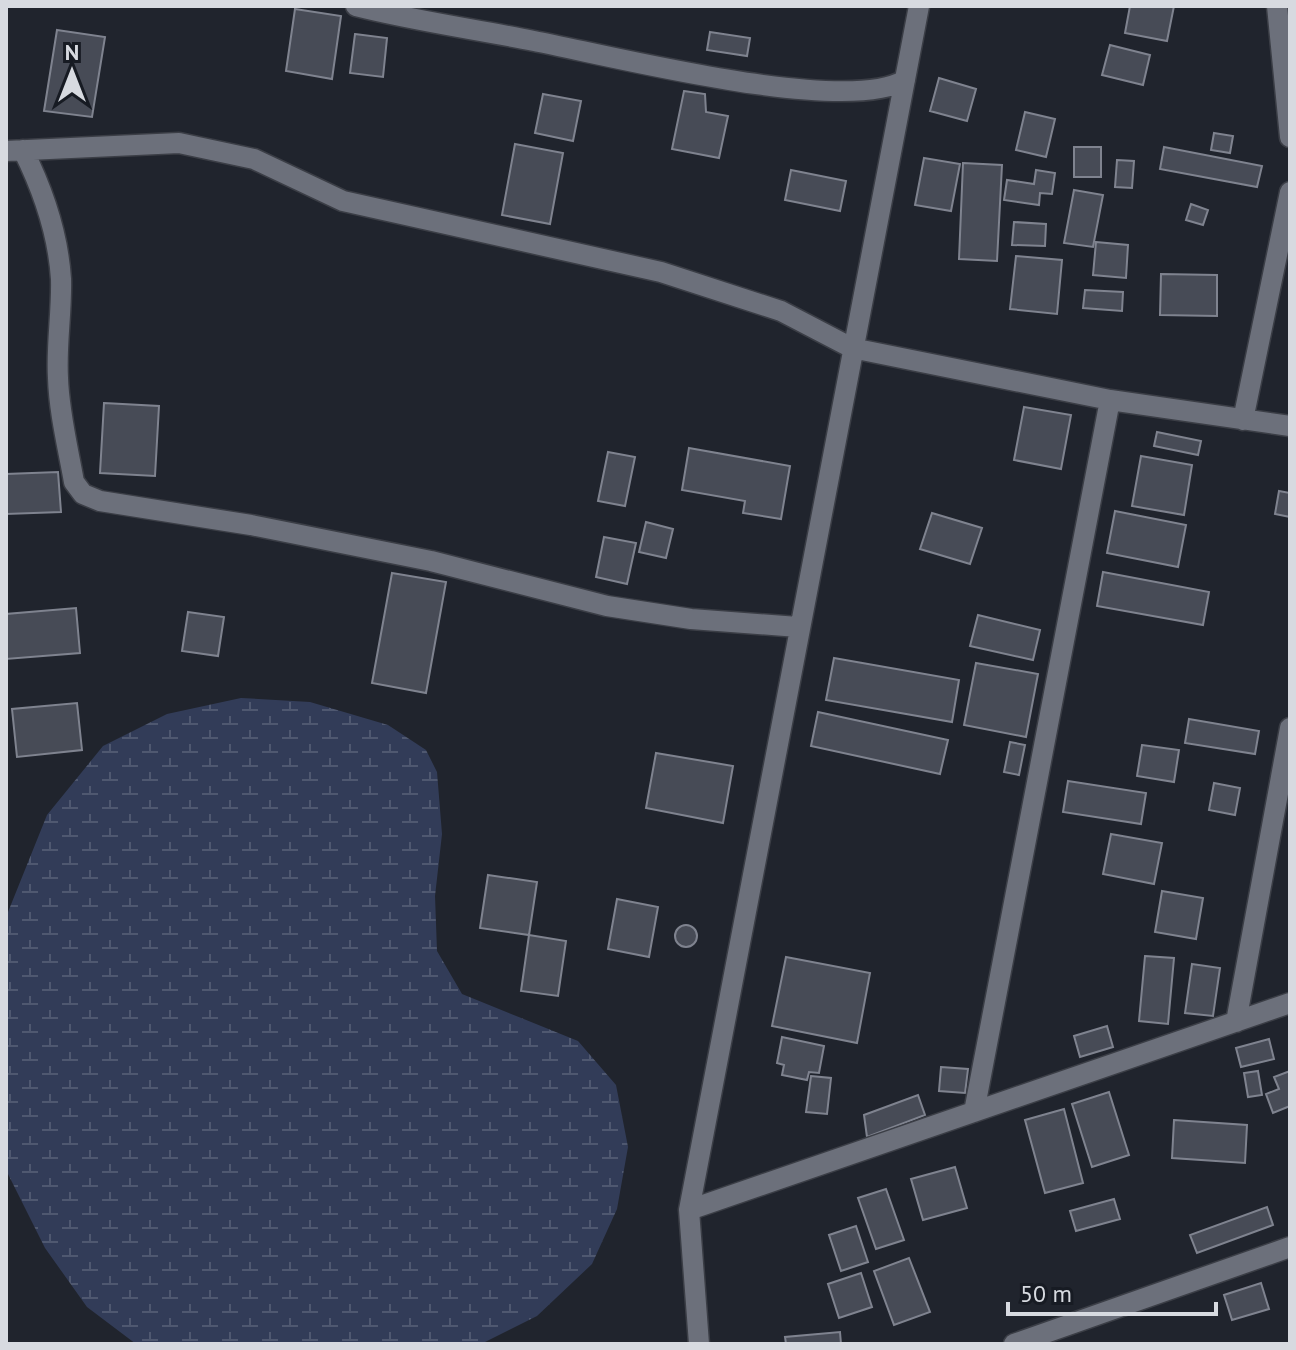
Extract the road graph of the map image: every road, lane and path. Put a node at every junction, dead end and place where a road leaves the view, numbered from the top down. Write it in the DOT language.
graph roads {
  1 [pos="356,6"];
  2 [pos="919,6"];
  3 [pos="1277,6"];
  4 [pos="905,80"];
  5 [pos="1290,137"];
  6 [pos="14,151"];
  7 [pos="1290,192"];
  8 [pos="852,348"];
  9 [pos="1110,400"];
  10 [pos="1243,420"];
  11 [pos="1290,426"];
  12 [pos="798,627"];
  13 [pos="1290,728"];
  14 [pos="1290,1003"];
  15 [pos="1236,1022"];
  16 [pos="974,1112"];
  17 [pos="689,1210"];
  18 [pos="1290,1247"];
  19 [pos="699,1344"];
  20 [pos="1014,1344"];
  1 -- 4 [label="street"];
  2 -- 4 [label="street"];
  3 -- 5 [label="street"];
  4 -- 8 [label="street"];
  6 -- 8 [label="street"];
  6 -- 12 [label="street"];
  7 -- 10 [label="street"];
  8 -- 9 [label="street"];
  8 -- 12 [label="street"];
  9 -- 10 [label="street"];
  9 -- 16 [label="street"];
  10 -- 11 [label="street"];
  12 -- 17 [label="street"];
  13 -- 15 [label="street"];
  14 -- 15 [label="street"];
  15 -- 16 [label="street"];
  16 -- 17 [label="street"];
  17 -- 19 [label="street"];
  18 -- 20 [label="street"];
}
